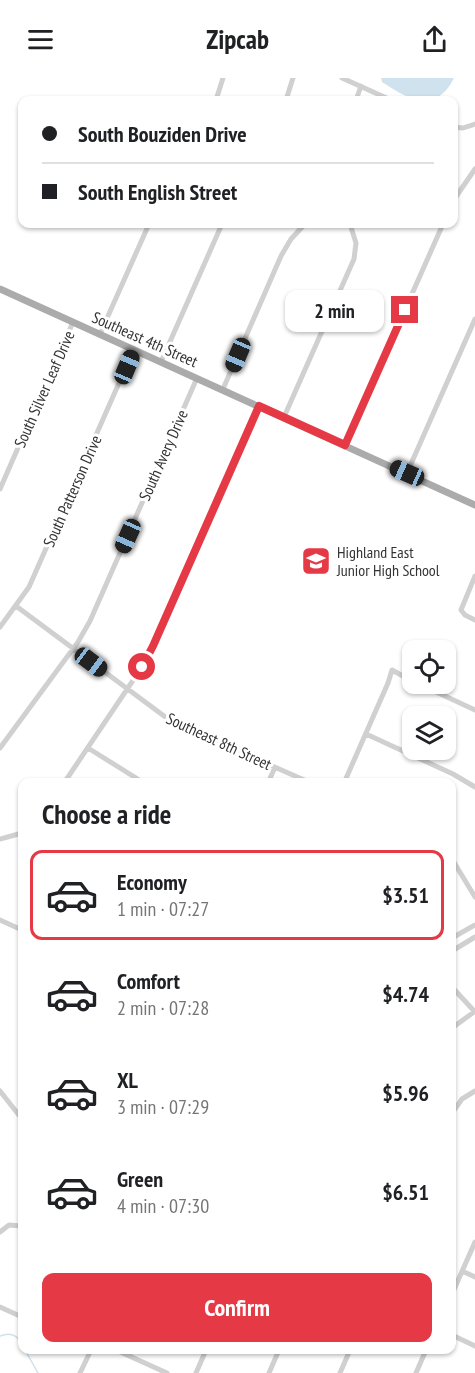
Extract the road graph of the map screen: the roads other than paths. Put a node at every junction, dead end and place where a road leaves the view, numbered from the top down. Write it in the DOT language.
graph roads {
  1 [pos="223,78"];
  2 [pos="293,78"];
  3 [pos="342,78"];
  4 [pos="360,86"];
  5 [pos="217,96"];
  6 [pos="287,96"];
  7 [pos="357,96"];
  8 [pos="382,96"];
  9 [pos="475,124"];
  10 [pos="458,128"];
  11 [pos="475,169"];
  12 [pos="458,194"];
  13 [pos="147,228"];
  14 [pos="220,228"];
  15 [pos="301,228"];
  16 [pos="351,228"];
  17 [pos="441,228"];
  18 [pos="0,289"];
  19 [pos="475,319"];
  20 [pos="73,322"];
  21 [pos="100,334"];
  22 [pos="135,349"];
  23 [pos="161,362"];
  24 [pos="197,378"];
  25 [pos="223,389"];
  26 [pos="259,406"];
  27 [pos="284,417"];
  28 [pos="345,445"];
  29 [pos="407,473"];
  30 [pos="0,489"];
  31 [pos="475,505"];
  32 [pos="475,576"];
  33 [pos="16,606"];
  34 [pos="2,618"];
  35 [pos="475,620"];
  36 [pos="0,627"];
  37 [pos="73,648"];
  38 [pos="402,676"];
  39 [pos="127,689"];
  40 [pos="441,694"];
  41 [pos="475,710"];
  42 [pos="366,734"];
  43 [pos="0,748"];
  44 [pos="88,748"];
  45 [pos="275,767"];
  46 [pos="67,778"];
  47 [pos="136,778"];
  48 [pos="270,778"];
  49 [pos="300,778"];
  50 [pos="346,778"];
  51 [pos="475,787"];
  52 [pos="18,834"];
  53 [pos="0,839"];
  54 [pos="456,866"];
  55 [pos="475,897"];
  56 [pos="0,920"];
  57 [pos="475,925"];
  58 [pos="18,928"];
  59 [pos="456,936"];
  60 [pos="475,937"];
  61 [pos="456,949"];
  62 [pos="456,991"];
  63 [pos="475,1012"];
  64 [pos="456,1025"];
  65 [pos="0,1091"];
  66 [pos="475,1092"];
  67 [pos="456,1107"];
  68 [pos="18,1114"];
  69 [pos="18,1226"];
  70 [pos="0,1232"];
  71 [pos="475,1242"];
  72 [pos="462,1271"];
  73 [pos="475,1276"];
  74 [pos="456,1285"];
  75 [pos="0,1308"];
  76 [pos="18,1315"];
  77 [pos="456,1337"];
  78 [pos="475,1346"];
  79 [pos="89,1354"];
  80 [pos="125,1354"];
  81 [pos="204,1354"];
  82 [pos="277,1354"];
  83 [pos="348,1354"];
  84 [pos="424,1354"];
  85 [pos="80,1373"];
  86 [pos="167,1373"];
  87 [pos="196,1373"];
  88 [pos="268,1373"];
  89 [pos="340,1373"];
  90 [pos="416,1373"];
  1 -- 5 [label="street"];
  2 -- 6 [label="street"];
  3 -- 4 [label="street"];
  4 -- 7 [label="street"];
  4 -- 8 [label="street"];
  9 -- 10 [label="street"];
  11 -- 12 [label="street"];
  13 -- 21 [label="street, South Silver Leaf Drive"];
  14 -- 23 [label="street"];
  15 -- 25 [label="street"];
  16 -- 27 [label="street"];
  17 -- 28 [label="street"];
  18 -- 20 [label="main road, Southeast 4th Street"];
  19 -- 29 [label="street"];
  20 -- 21 [label="main road, Southeast 4th Street"];
  20 -- 30 [label="street, South Silver Leaf Drive"];
  21 -- 22 [label="main road, Southeast 4th Street"];
  22 -- 23 [label="main road, Southeast 4th Street"];
  22 -- 33 [label="street, South Patterson Drive"];
  23 -- 24 [label="main road, Southeast 4th Street"];
  24 -- 25 [label="main road, Southeast 4th Street"];
  24 -- 37 [label="street, South Avery Drive"];
  25 -- 26 [label="main road, Southeast 4th Street"];
  26 -- 27 [label="main road, Southeast 4th Street"];
  26 -- 39 [label="street"];
  27 -- 28 [label="main road, Southeast 4th Street"];
  28 -- 29 [label="main road, Southeast 4th Street"];
  29 -- 31 [label="main road, Southeast 4th Street"];
  32 -- 35 [label="street"];
  33 -- 34 [label="street, South Patterson Drive"];
  33 -- 37 [label="street, Southeast 8th Street"];
  34 -- 36 [label="street, South Patterson Drive"];
  37 -- 39 [label="street, Southeast 8th Street"];
  37 -- 43 [label="street, South Avery Drive"];
  38 -- 42 [label="street"];
  39 -- 44 [label="street"];
  39 -- 45 [label="street, Southeast 8th Street"];
  40 -- 41 [label="street"];
  42 -- 50 [label="street"];
  42 -- 51 [label="street"];
  44 -- 46 [label="street"];
  44 -- 47 [label="street"];
  45 -- 48 [label="street"];
  45 -- 49 [label="street, Southeast 8th Street"];
  52 -- 53 [label="street"];
  54 -- 55 [label="street"];
  56 -- 58 [label="street"];
  57 -- 59 [label="street"];
  60 -- 61 [label="street"];
  62 -- 63 [label="street"];
  63 -- 64 [label="street"];
  65 -- 68 [label="street"];
  66 -- 67 [label="street"];
  69 -- 70 [label="street"];
  71 -- 72 [label="street"];
  72 -- 73 [label="street"];
  72 -- 74 [label="street"];
  75 -- 76 [label="street"];
  77 -- 78 [label="street"];
  79 -- 85 [label="street"];
  80 -- 86 [label="street"];
  81 -- 87 [label="street"];
  82 -- 88 [label="street"];
  83 -- 89 [label="street"];
  84 -- 90 [label="street"];
}
